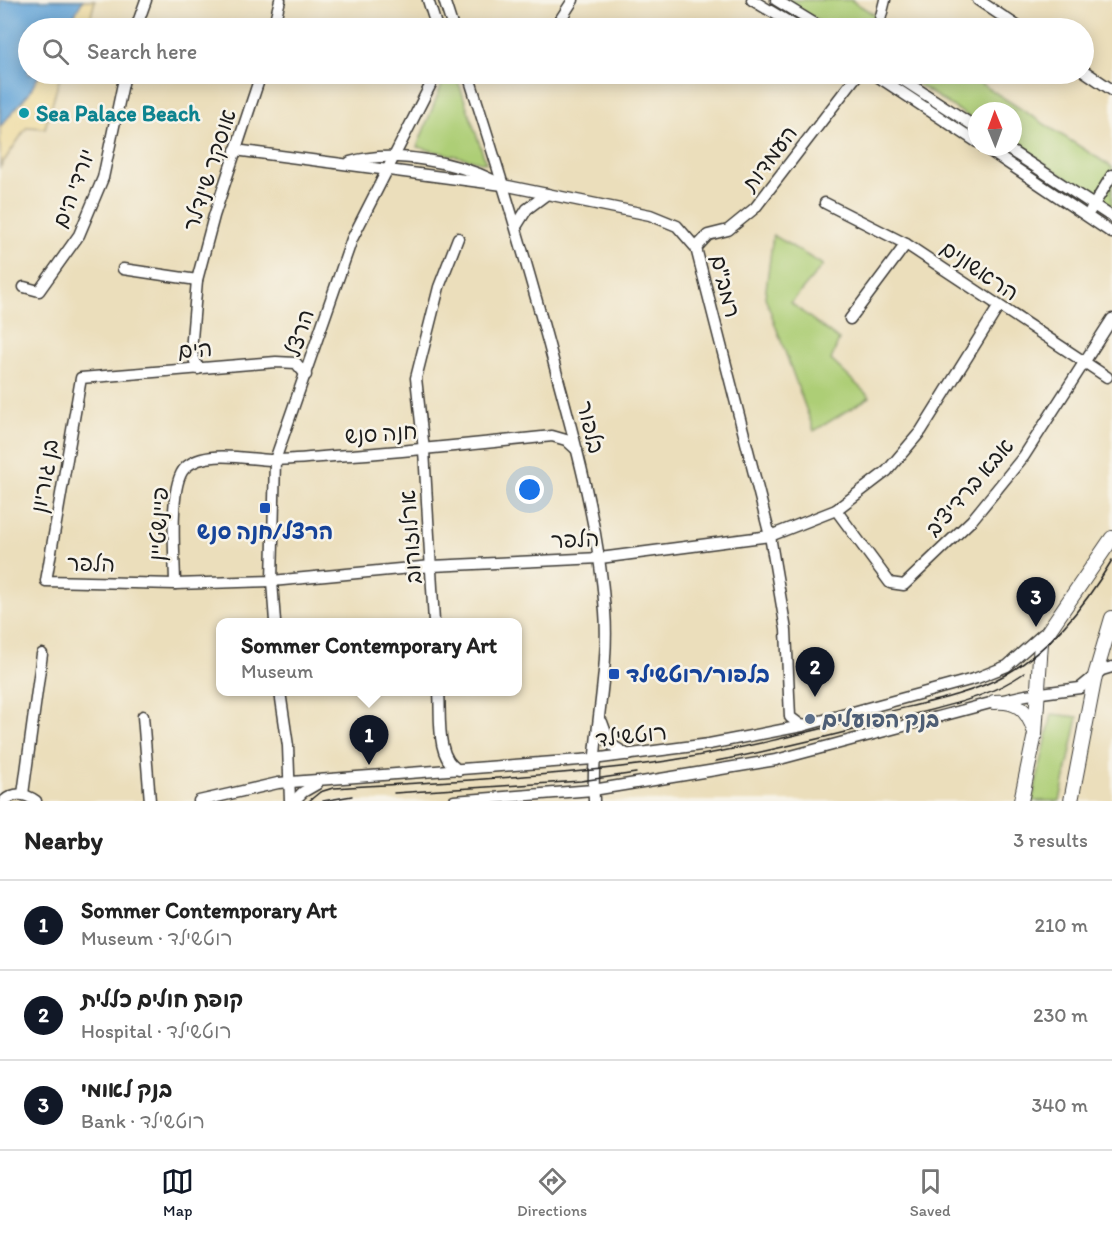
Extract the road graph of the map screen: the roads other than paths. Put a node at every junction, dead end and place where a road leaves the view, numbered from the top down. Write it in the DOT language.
graph roads {
  1 [pos="146,0"];
  2 [pos="280,0"];
  3 [pos="428,0"];
  4 [pos="444,0"];
  5 [pos="573,0"];
  6 [pos="752,0"];
  7 [pos="777,0"];
  8 [pos="885,0"];
  9 [pos="978,0"];
  10 [pos="140,18"];
  11 [pos="276,18"];
  12 [pos="434,18"];
  13 [pos="450,18"];
  14 [pos="561,18"];
  15 [pos="782,18"];
  16 [pos="806,18"];
  17 [pos="880,18"];
  18 [pos="1005,18"];
  19 [pos="1094,78"];
  20 [pos="123,84"];
  21 [pos="258,84"];
  22 [pos="431,84"];
  23 [pos="471,84"];
  24 [pos="850,84"];
  25 [pos="889,84"];
  26 [pos="909,84"];
  27 [pos="1112,90"];
  28 [pos="968,122"];
  29 [pos="968,136"];
  30 [pos="235,150"];
  31 [pos="997,156"];
  32 [pos="1019,156"];
  33 [pos="392,157"];
  34 [pos="346,164"];
  35 [pos="386,170"];
  36 [pos="1112,175"];
  37 [pos="503,185"];
  38 [pos="548,194"];
  39 [pos="825,203"];
  40 [pos="1094,206"];
  41 [pos="1087,216"];
  42 [pos="1112,217"];
  43 [pos="517,225"];
  44 [pos="1112,233"];
  45 [pos="458,238"];
  46 [pos="906,244"];
  47 [pos="696,248"];
  48 [pos="123,269"];
  49 [pos="197,280"];
  50 [pos="24,287"];
  51 [pos="999,306"];
  52 [pos="850,319"];
  53 [pos="1112,319"];
  54 [pos="1082,363"];
  55 [pos="198,369"];
  56 [pos="306,375"];
  57 [pos="1107,377"];
  58 [pos="81,378"];
  59 [pos="424,450"];
  60 [pos="577,450"];
  61 [pos="275,460"];
  62 [pos="185,468"];
  63 [pos="836,510"];
  64 [pos="770,536"];
  65 [pos="1112,538"];
  66 [pos="600,558"];
  67 [pos="432,566"];
  68 [pos="46,581"];
  69 [pos="272,582"];
  70 [pos="175,584"];
  71 [pos="275,618"];
  72 [pos="434,618"];
  73 [pos="1111,625"];
  74 [pos="1046,632"];
  75 [pos="42,654"];
  76 [pos="1112,667"];
  77 [pos="1095,676"];
  78 [pos="1036,693"];
  79 [pos="280,696"];
  80 [pos="440,696"];
  81 [pos="994,702"];
  82 [pos="602,713"];
  83 [pos="143,716"];
  84 [pos="802,726"];
  85 [pos="1035,734"];
  86 [pos="631,756"];
  87 [pos="593,759"];
  88 [pos="459,770"];
  89 [pos="323,781"];
  90 [pos="290,783"];
  91 [pos="23,794"];
  92 [pos="594,795"];
  93 [pos="4,801"];
  94 [pos="36,801"];
  95 [pos="150,801"];
  96 [pos="200,801"];
  97 [pos="292,801"];
  98 [pos="454,801"];
  99 [pos="1022,801"];
  100 [pos="1071,801"];
  1 -- 10 [label="street"];
  2 -- 11 [label="street"];
  3 -- 12 [label="street"];
  4 -- 13 [label="street"];
  5 -- 14 [label="street"];
  6 -- 15 [label="street"];
  7 -- 16 [label="street"];
  8 -- 17 [label="street"];
  9 -- 18 [label="street"];
  19 -- 27 [label="street"];
  20 -- 50 [label="street, יורדי הים"];
  21 -- 30 [label="street, אוסקר שינדלר"];
  22 -- 33 [label="street, הרצל"];
  23 -- 37 [label="street, בלפור"];
  24 -- 47 [label="street, העמדות"];
  25 -- 29 [label="street"];
  26 -- 28 [label="street"];
  30 -- 34 [label="street"];
  30 -- 49 [label="street, אוסקר שינדלר"];
  31 -- 41 [label="street"];
  32 -- 40 [label="street"];
  33 -- 34 [label="street"];
  33 -- 35 [label="street, הרצל"];
  33 -- 37 [label="street"];
  34 -- 35 [label="street"];
  35 -- 37 [label="street"];
  35 -- 56 [label="street, הרצל"];
  36 -- 40 [label="street"];
  37 -- 38 [label="street, רמב\"ם"];
  37 -- 43 [label="street, בלפור"];
  38 -- 43 [label="street"];
  38 -- 47 [label="street, רמב\"ם"];
  39 -- 46 [label="street, הראשונים"];
  40 -- 41 [label="street"];
  40 -- 42 [label="street"];
  41 -- 44 [label="street"];
  43 -- 60 [label="street, בלפור"];
  45 -- 59 [label="street, ארלוזורוב"];
  46 -- 51 [label="street, הראשונים"];
  46 -- 52 [label="street"];
  47 -- 64 [label="street, רמב\"ם"];
  48 -- 49 [label="street"];
  49 -- 55 [label="street, אוסקר שינדלר"];
  51 -- 54 [label="street, הראשונים"];
  51 -- 63 [label="street, הלפר"];
  53 -- 54 [label="street, אבא ברדיצ'ב"];
  54 -- 57 [label="street, הראשונים"];
  54 -- 63 [label="street, אבא ברדיצ'ב"];
  55 -- 56 [label="street, הים"];
  55 -- 58 [label="street, הים"];
  56 -- 61 [label="street, הרצל"];
  58 -- 68 [label="street, בן גוריון"];
  59 -- 60 [label="street, חנה סנש"];
  59 -- 61 [label="street, חנה סנש"];
  59 -- 67 [label="street, ארלוזורוב"];
  60 -- 66 [label="street, בלפור"];
  61 -- 62 [label="street, חנה סנש"];
  61 -- 69 [label="street, הרצל"];
  62 -- 70 [label="street, פיינשטיין"];
  63 -- 64 [label="street, הלפר"];
  64 -- 66 [label="street, הלפר"];
  64 -- 84 [label="street, רמב\"ם"];
  65 -- 74 [label="main road"];
  66 -- 67 [label="street, הלפר"];
  66 -- 82 [label="street, בלפור"];
  67 -- 69 [label="street, הלפר"];
  67 -- 72 [label="street, ארלוזורוב"];
  68 -- 70 [label="street, הלפר"];
  69 -- 70 [label="street, הלפר"];
  69 -- 71 [label="street, הרצל"];
  73 -- 77 [label="main road"];
  74 -- 78 [label="main road"];
  74 -- 84 [label="street, רוטשילד"];
  75 -- 91 [label="street"];
  76 -- 77 [label="street, רוטשילד"];
  77 -- 78 [label="street, רוטשילד"];
  77 -- 100 [label="main road"];
  78 -- 81 [label="street, רוטשילד"];
  78 -- 85 [label="main road"];
  79 -- 90 [label="street"];
  80 -- 88 [label="street"];
  81 -- 85 [label="main road"];
  81 -- 92 [label="street, רוטשילד"];
  82 -- 86 [label="street"];
  82 -- 87 [label="street, בלפור"];
  83 -- 95 [label="street"];
  84 -- 86 [label="street, רוטשילד"];
  85 -- 99 [label="main road"];
  86 -- 87 [label="street, רוטשילד"];
  87 -- 88 [label="street, רוטשילד"];
  87 -- 92 [label="street, בלפור"];
  88 -- 89 [label="street, רוטשילד"];
  89 -- 90 [label="street, רוטשילד"];
  89 -- 97 [label="street"];
  90 -- 96 [label="street, רוטשילד"];
  90 -- 97 [label="street"];
  91 -- 93 [label="street"];
  91 -- 94 [label="street"];
  92 -- 98 [label="street, רוטשילד"];
}
